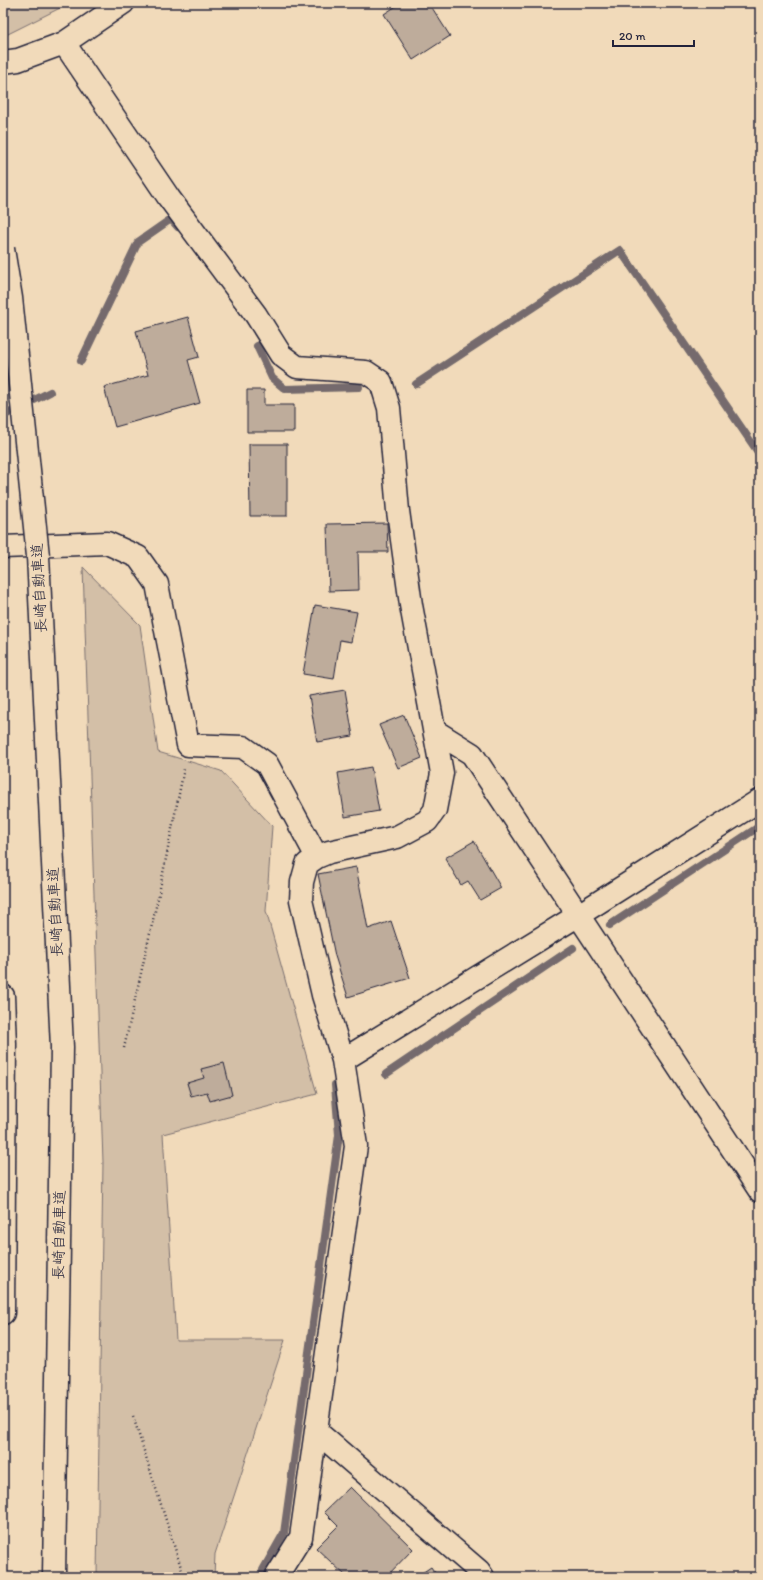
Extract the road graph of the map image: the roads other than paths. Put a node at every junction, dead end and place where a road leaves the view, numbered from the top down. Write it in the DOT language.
graph roads {
  1 [pos="123,3"];
  2 [pos="64,44"];
  3 [pos="3,62"];
  4 [pos="3,249"];
  5 [pos="3,547"];
  6 [pos="435,731"];
  7 [pos="760,800"];
  8 [pos="317,857"];
  9 [pos="578,916"];
  10 [pos="3,996"];
  11 [pos="343,1060"];
  12 [pos="760,1192"];
  13 [pos="3,1312"];
  14 [pos="316,1431"];
  15 [pos="54,1577"];
  16 [pos="276,1577"];
  17 [pos="483,1577"];
  1 -- 2 [label="main road"];
  2 -- 3 [label="main road"];
  2 -- 6 [label="main road"];
  4 -- 15 [label="main road, 長崎自動車道, bridge"];
  5 -- 8 [label="main road"];
  6 -- 8 [label="main road"];
  6 -- 9 [label="main road"];
  7 -- 9 [label="main road"];
  8 -- 11 [label="main road"];
  9 -- 11 [label="main road"];
  9 -- 12 [label="main road"];
  10 -- 13 [label="main road"];
  11 -- 14 [label="main road"];
  14 -- 16 [label="main road"];
  14 -- 17 [label="main road"];
}
